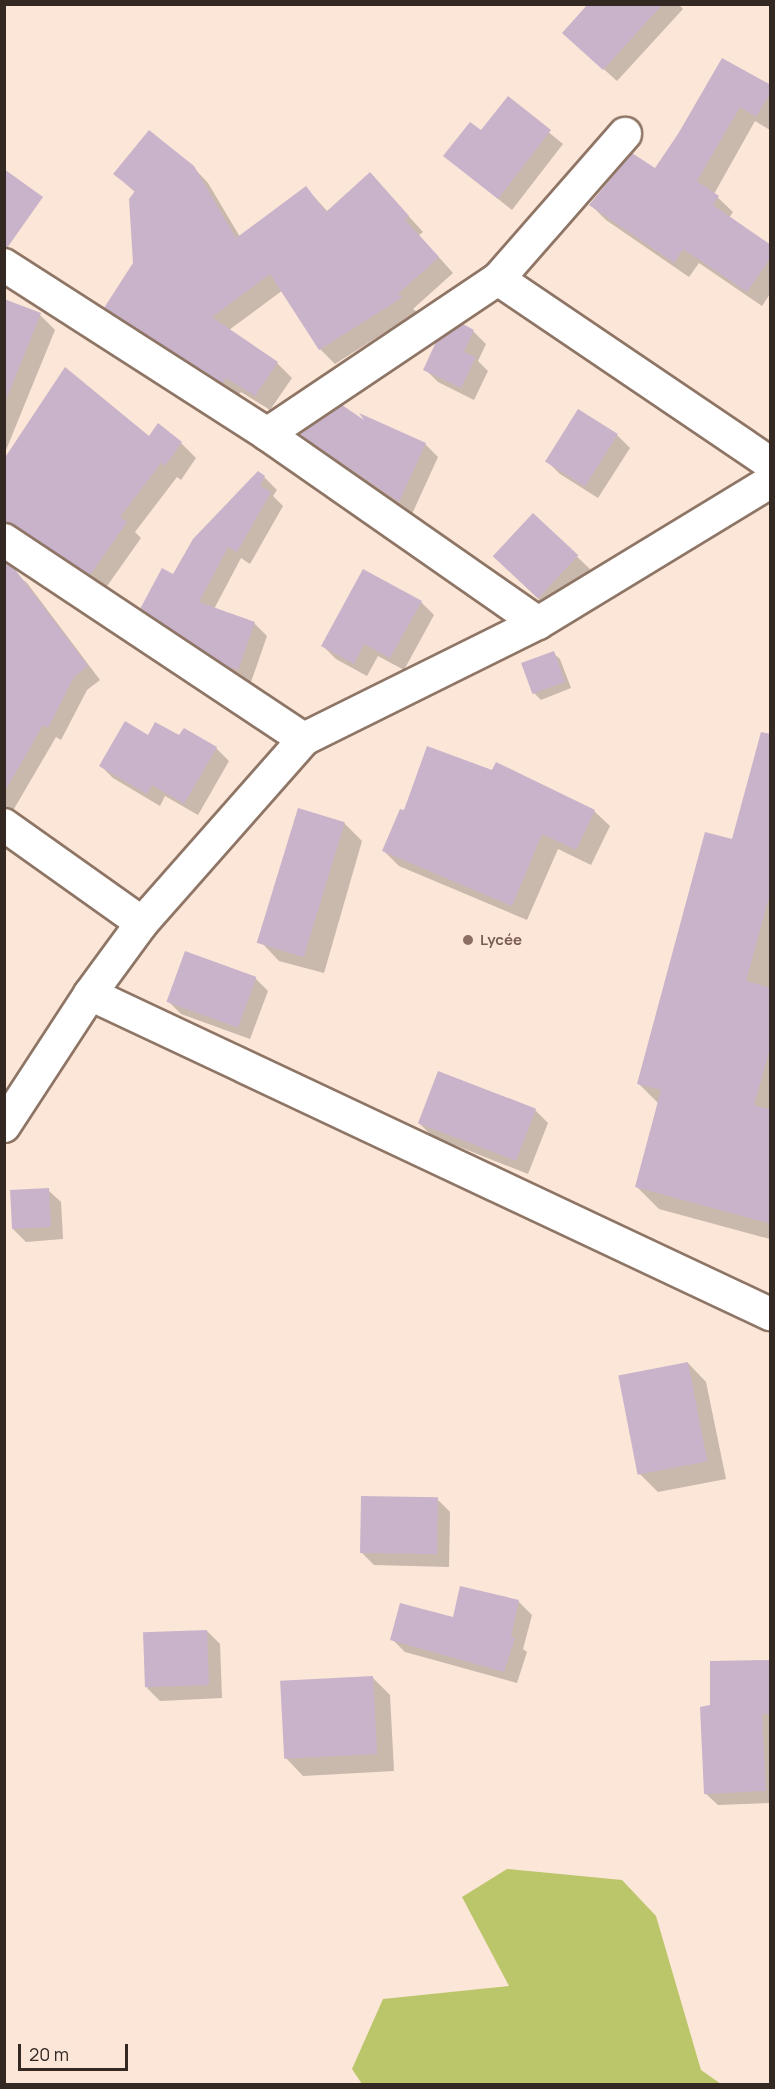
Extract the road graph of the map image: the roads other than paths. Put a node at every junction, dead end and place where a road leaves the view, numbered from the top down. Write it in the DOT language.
graph roads {
  1 [pos="625,134"];
  2 [pos="4,265"];
  3 [pos="498,279"];
  4 [pos="267,434"];
  5 [pos="771,463"];
  6 [pos="771,482"];
  7 [pos="4,540"];
  8 [pos="538,623"];
  9 [pos="304,739"];
  10 [pos="4,825"];
  11 [pos="142,923"];
  12 [pos="90,994"];
  13 [pos="7,1116"];
  14 [pos="771,1314"];
  1 -- 3 [label="street"];
  2 -- 4 [label="street"];
  3 -- 4 [label="street"];
  3 -- 5 [label="street"];
  4 -- 8 [label="street"];
  6 -- 8 [label="street"];
  7 -- 9 [label="street"];
  8 -- 9 [label="street"];
  9 -- 11 [label="street"];
  10 -- 11 [label="street"];
  11 -- 12 [label="street"];
  12 -- 13 [label="street"];
  12 -- 14 [label="street"];
}
